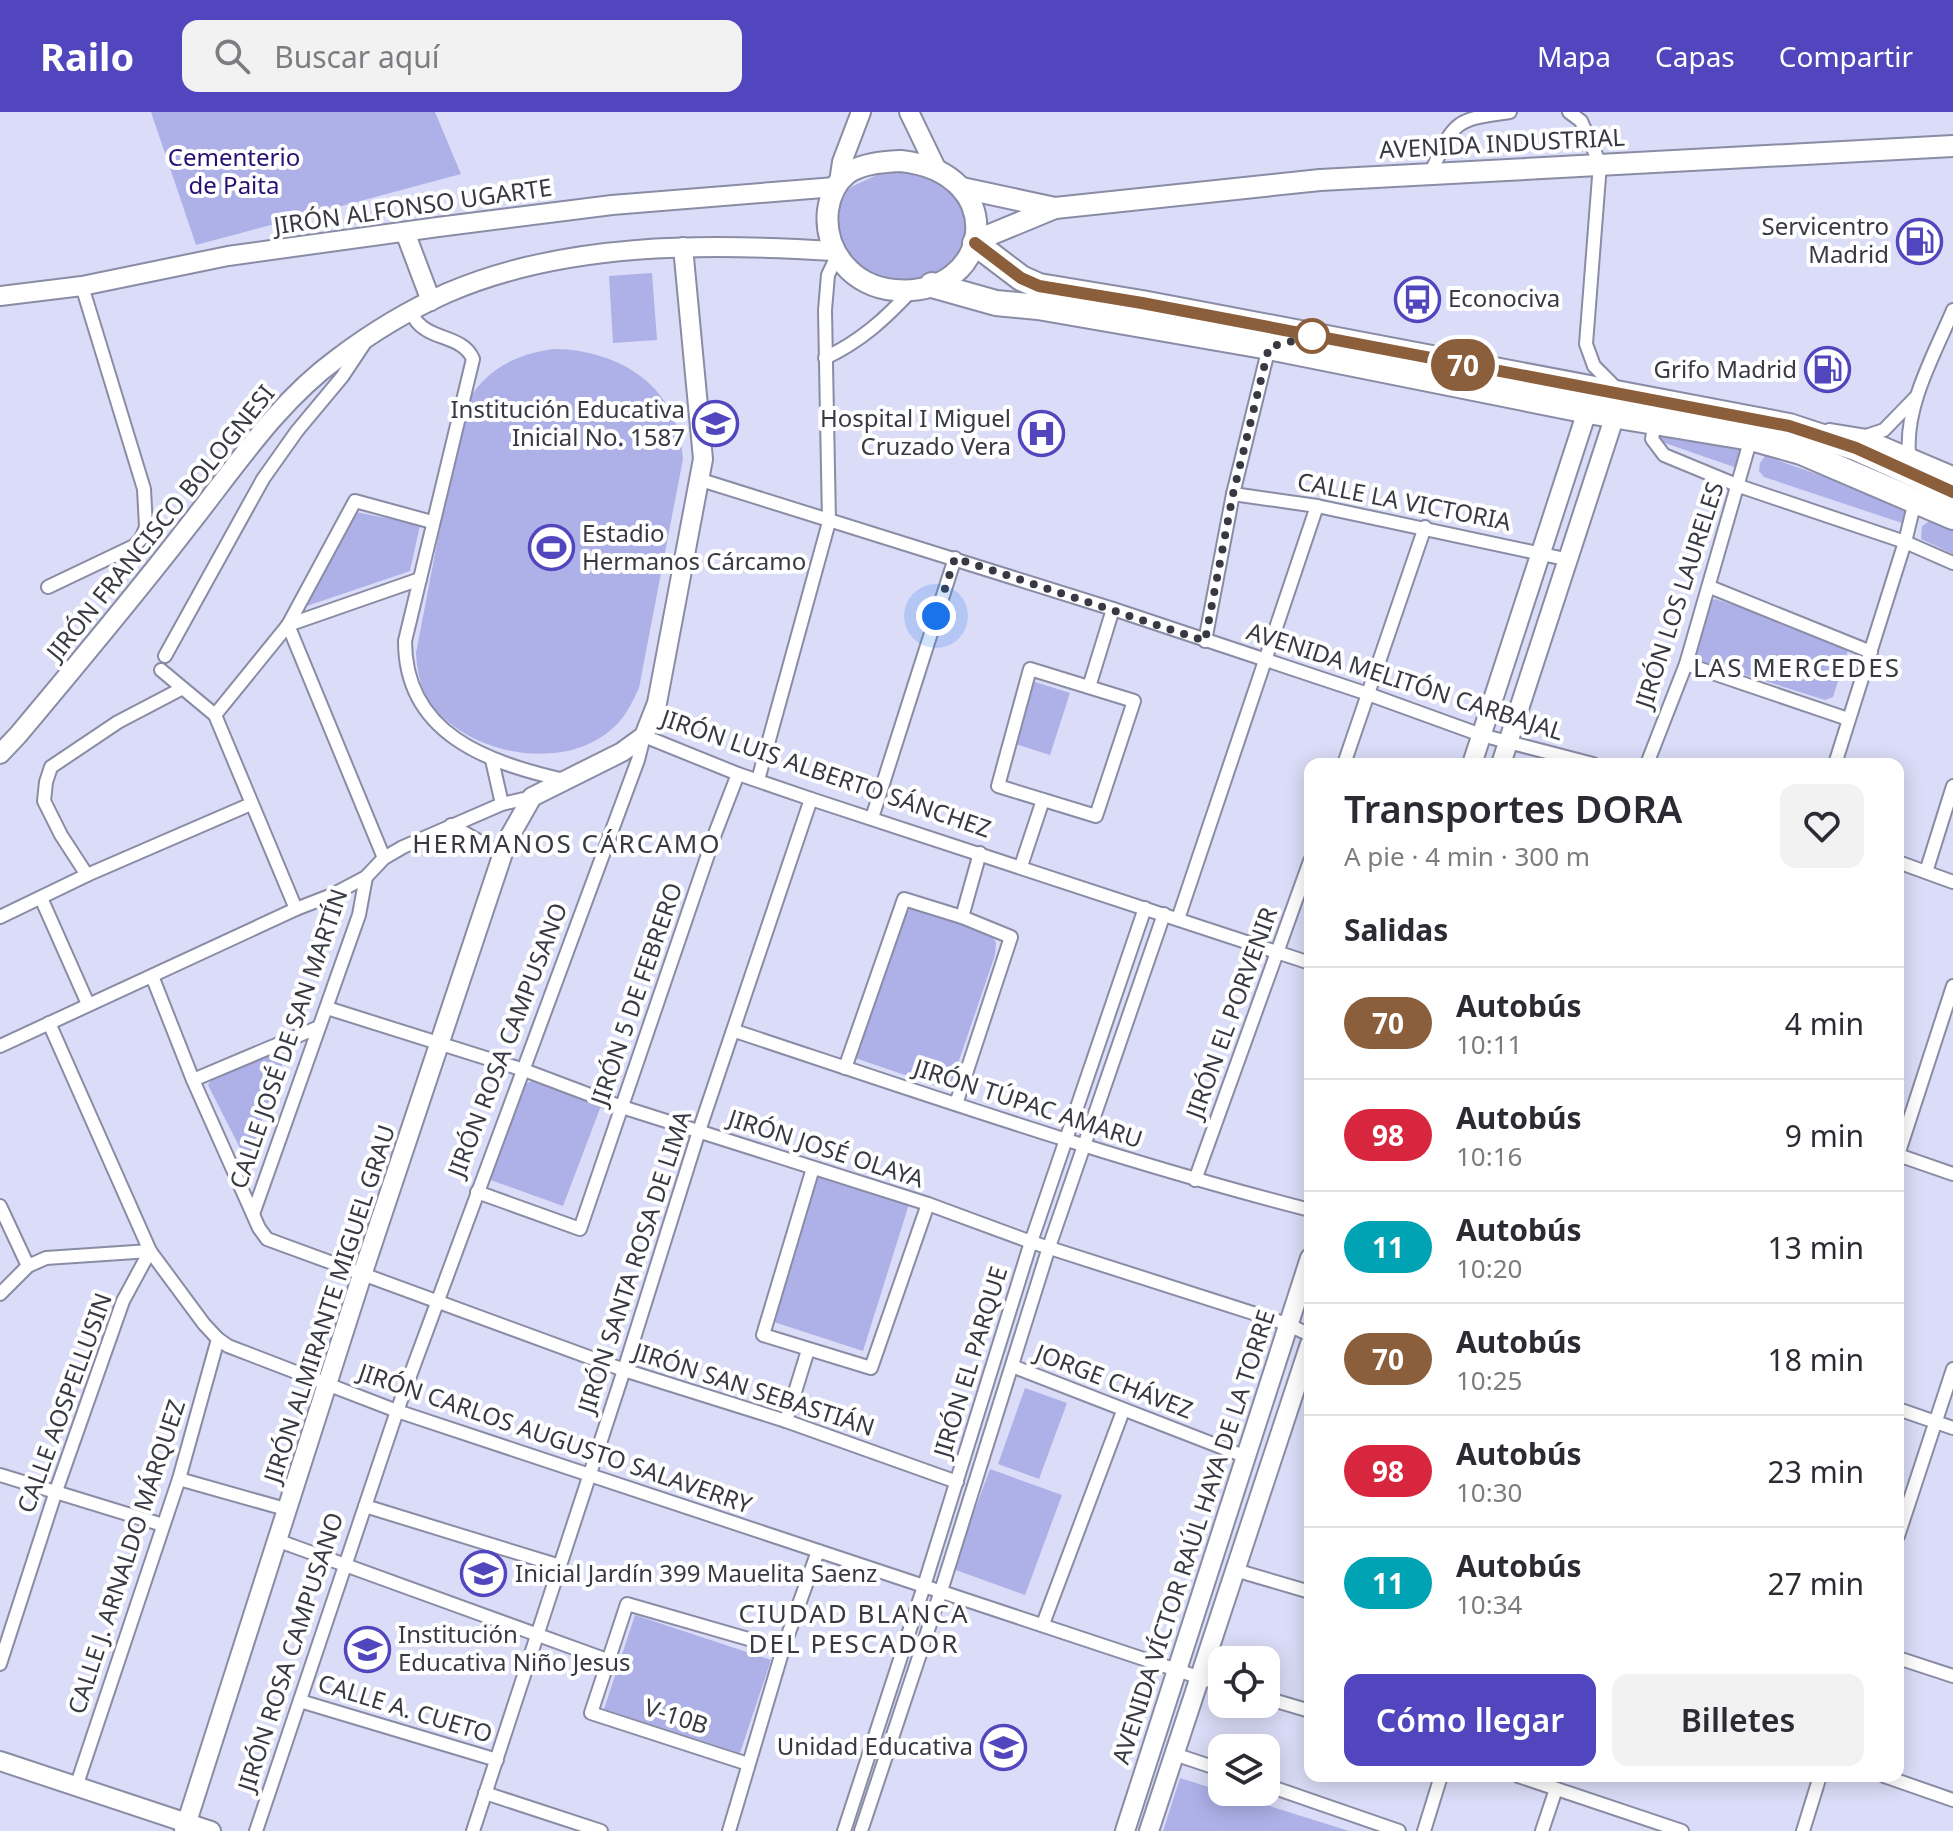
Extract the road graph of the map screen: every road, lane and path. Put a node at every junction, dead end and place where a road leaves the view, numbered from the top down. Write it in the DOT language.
graph roads {
  1 [pos="861,112"];
  2 [pos="909,112"];
  3 [pos="1510,112"];
  4 [pos="1569,112"];
  5 [pos="1953,146"];
  6 [pos="1600,164"];
  7 [pos="936,168"];
  8 [pos="1430,174"];
  9 [pos="837,185"];
  10 [pos="962,188"];
  11 [pos="1055,208"];
  12 [pos="405,232"];
  13 [pos="975,242"];
  14 [pos="683,247"];
  15 [pos="835,253"];
  16 [pos="82,286"];
  17 [pos="922,288"];
  18 [pos="0,296"];
  19 [pos="431,301"];
  20 [pos="1953,310"];
  21 [pos="411,311"];
  22 [pos="368,338"];
  23 [pos="1269,347"];
  24 [pos="825,358"];
  25 [pos="1595,391"];
  26 [pos="1918,395"];
  27 [pos="1618,404"];
  28 [pos="1655,421"];
  29 [pos="1789,426"];
  30 [pos="1866,436"];
  31 [pos="1751,438"];
  32 [pos="1909,453"];
  33 [pos="1953,473"];
  34 [pos="701,480"];
  35 [pos="1739,486"];
  36 [pos="1953,492"];
  37 [pos="1233,494"];
  38 [pos="1915,501"];
  39 [pos="1317,506"];
  40 [pos="1953,517"];
  41 [pos="432,522"];
  42 [pos="829,522"];
  43 [pos="1425,527"];
  44 [pos="1905,542"];
  45 [pos="1539,552"];
  46 [pos="955,558"];
  47 [pos="1565,559"];
  48 [pos="1953,563"];
  49 [pos="420,579"];
  50 [pos="48,587"];
  51 [pos="1710,587"];
  52 [pos="1113,609"];
  53 [pos="288,625"];
  54 [pos="1205,641"];
  55 [pos="1871,652"];
  56 [pos="165,656"];
  57 [pos="1263,660"];
  58 [pos="1686,664"];
  59 [pos="161,670"];
  60 [pos="1089,687"];
  61 [pos="181,689"];
  62 [pos="1368,694"];
  63 [pos="215,715"];
  64 [pos="1848,719"];
  65 [pos="1481,735"];
  66 [pos="644,736"];
  67 [pos="1508,741"];
  68 [pos="0,754"];
  69 [pos="1346,758"];
  70 [pos="1474,758"];
  71 [pos="1503,758"];
  72 [pos="1571,758"];
  73 [pos="1649,758"];
  74 [pos="1837,758"];
  75 [pos="492,760"];
  76 [pos="738,774"];
  77 [pos="564,780"];
  78 [pos="758,780"];
  79 [pos="1953,786"];
  80 [pos="532,797"];
  81 [pos="811,799"];
  82 [pos="1043,800"];
  83 [pos="251,804"];
  84 [pos="502,804"];
  85 [pos="872,818"];
  86 [pos="451,825"];
  87 [pos="980,853"];
  88 [pos="501,854"];
  89 [pos="384,858"];
  90 [pos="1904,864"];
  91 [pos="1021,866"];
  92 [pos="1926,872"];
  93 [pos="87,875"];
  94 [pos="366,877"];
  95 [pos="1304,878"];
  96 [pos="1953,882"];
  97 [pos="41,898"];
  98 [pos="1145,908"];
  99 [pos="296,909"];
  100 [pos="1164,914"];
  101 [pos="0,917"];
  102 [pos="962,917"];
  103 [pos="1178,919"];
  104 [pos="1278,951"];
  105 [pos="1304,961"];
  106 [pos="152,976"];
  107 [pos="1953,986"];
  108 [pos="88,1004"];
  109 [pos="327,1008"];
  110 [pos="49,1023"];
  111 [pos="319,1027"];
  112 [pos="735,1031"];
  113 [pos="439,1042"];
  114 [pos="0,1046"];
  115 [pos="845,1068"];
  116 [pos="524,1070"];
  117 [pos="193,1080"];
  118 [pos="956,1104"];
  119 [pos="622,1107"];
  120 [pos="699,1131"];
  121 [pos="1904,1137"];
  122 [pos="1064,1140"];
  123 [pos="1083,1146"];
  124 [pos="1904,1157"];
  125 [pos="813,1168"];
  126 [pos="1953,1174"];
  127 [pos="1195,1180"];
  128 [pos="477,1192"];
  129 [pos="928,1204"];
  130 [pos="0,1206"];
  131 [pos="1304,1208"];
  132 [pos="253,1214"];
  133 [pos="1031,1242"];
  134 [pos="1049,1247"];
  135 [pos="150,1251"];
  136 [pos="28,1266"];
  137 [pos="362,1275"];
  138 [pos="1304,1275"];
  139 [pos="0,1294"];
  140 [pos="438,1303"];
  141 [pos="1287,1324"];
  142 [pos="1304,1332"];
  143 [pos="218,1339"];
  144 [pos="808,1350"];
  145 [pos="1304,1362"];
  146 [pos="1012,1366"];
  147 [pos="1953,1369"];
  148 [pos="624,1370"];
  149 [pos="328,1384"];
  150 [pos="397,1411"];
  151 [pos="1123,1411"];
  152 [pos="1904,1411"];
  153 [pos="786,1421"];
  154 [pos="1934,1422"];
  155 [pos="1953,1428"];
  156 [pos="1244,1456"];
  157 [pos="589,1473"];
  158 [pos="0,1475"];
  159 [pos="179,1479"];
  160 [pos="957,1482"];
  161 [pos="56,1491"];
  162 [pos="365,1506"];
  163 [pos="1904,1509"];
  164 [pos="289,1510"];
  165 [pos="163,1525"];
  166 [pos="279,1541"];
  167 [pos="818,1551"];
  168 [pos="344,1563"];
  169 [pos="560,1566"];
  170 [pos="1235,1570"];
  171 [pos="924,1586"];
  172 [pos="1304,1590"];
  173 [pos="941,1591"];
  174 [pos="1043,1624"];
  175 [pos="537,1636"];
  176 [pos="783,1649"];
  177 [pos="607,1660"];
  178 [pos="1904,1660"];
  179 [pos="0,1664"];
  180 [pos="1178,1671"];
  181 [pos="1953,1676"];
  182 [pos="1199,1678"];
  183 [pos="1208,1681"];
  184 [pos="300,1701"];
  185 [pos="1280,1702"];
  186 [pos="1304,1709"];
  187 [pos="1174,1754"];
  188 [pos="497,1760"];
  189 [pos="0,1761"];
  190 [pos="748,1764"];
  191 [pos="1208,1765"];
  192 [pos="1439,1782"];
  193 [pos="1536,1782"];
  194 [pos="1818,1782"];
  195 [pos="1901,1782"];
  196 [pos="76,1787"];
  197 [pos="1556,1789"];
  198 [pos="1280,1790"];
  199 [pos="485,1793"];
  200 [pos="1953,1800"];
  201 [pos="185,1827"];
  202 [pos="211,1831"];
  203 [pos="256,1831"];
  204 [pos="473,1831"];
  205 [pos="601,1831"];
  206 [pos="729,1831"];
  207 [pos="844,1831"];
  208 [pos="861,1831"];
  209 [pos="1125,1831"];
  210 [pos="1149,1831"];
  211 [pos="1399,1831"];
  212 [pos="1424,1831"];
  213 [pos="1542,1831"];
  214 [pos="1682,1831"];
  215 [pos="1803,1831"];
  1 -- 9 [label="street"];
  2 -- 7 [label="street"];
  3 -- 8 [label="street"];
  4 -- 6 [label="street"];
  5 -- 6 [label="main road, AVENIDA INDUSTRIAL"];
  6 -- 8 [label="main road, AVENIDA INDUSTRIAL"];
  6 -- 25 [label="street"];
  7 -- 9 [label="main road"];
  7 -- 10 [label="main road"];
  8 -- 11 [label="main road, AVENIDA INDUSTRIAL"];
  9 -- 12 [label="street, JIRÓN ALFONSO UGARTE"];
  9 -- 15 [label="main road"];
  10 -- 11 [label="main road, AVENIDA INDUSTRIAL"];
  10 -- 13 [label="main road"];
  11 -- 13 [label="main road, AVENIDA INDUSTRIAL"];
  12 -- 16 [label="street, JIRÓN ALFONSO UGARTE"];
  12 -- 19 [label="street"];
  13 -- 17 [label="main road"];
  13 -- 25 [label="highway"];
  14 -- 15 [label="street, JIRÓN FRANCISCO BOLOGNESI"];
  14 -- 19 [label="street, JIRÓN FRANCISCO BOLOGNESI"];
  14 -- 34 [label="street, JIRÓN ROSA CAMPUSANO"];
  15 -- 17 [label="main road"];
  15 -- 24 [label="street"];
  16 -- 18 [label="street, JIRÓN ALFONSO UGARTE"];
  16 -- 50 [label="street"];
  17 -- 23 [label="highway"];
  17 -- 24 [label="street"];
  19 -- 21 [label="street, JIRÓN FRANCISCO BOLOGNESI"];
  20 -- 26 [label="street"];
  21 -- 22 [label="street, JIRÓN FRANCISCO BOLOGNESI"];
  21 -- 41 [label="street"];
  22 -- 56 [label="street"];
  22 -- 68 [label="street, JIRÓN FRANCISCO BOLOGNESI"];
  23 -- 25 [label="highway"];
  23 -- 37 [label="street"];
  24 -- 42 [label="street"];
  25 -- 27 [label="highway"];
  25 -- 27 [label="street"];
  25 -- 45 [label="street"];
  26 -- 30 [label="street"];
  26 -- 32 [label="street"];
  27 -- 28 [label="highway"];
  27 -- 29 [label="highway"];
  27 -- 47 [label="street"];
  28 -- 31 [label="highway"];
  28 -- 35 [label="street"];
  29 -- 30 [label="street"];
  29 -- 36 [label="highway"];
  30 -- 32 [label="street"];
  31 -- 35 [label="street, JIRÓN LOS LAURELES"];
  31 -- 38 [label="highway"];
  32 -- 33 [label="street"];
  34 -- 42 [label="street, AVENIDA MELITÓN CARBAJAL"];
  34 -- 66 [label="street, JIRÓN ROSA CAMPUSANO"];
  35 -- 44 [label="street"];
  35 -- 51 [label="street, JIRÓN LOS LAURELES"];
  37 -- 39 [label="street, CALLE LA VICTORIA"];
  37 -- 54 [label="street"];
  38 -- 40 [label="highway"];
  38 -- 44 [label="street"];
  39 -- 43 [label="street, CALLE LA VICTORIA"];
  39 -- 57 [label="street"];
  41 -- 49 [label="street"];
  41 -- 53 [label="street"];
  42 -- 46 [label="street, AVENIDA MELITÓN CARBAJAL"];
  42 -- 78 [label="street"];
  43 -- 45 [label="street, CALLE LA VICTORIA"];
  43 -- 62 [label="street"];
  44 -- 48 [label="street"];
  44 -- 55 [label="street"];
  45 -- 47 [label="street, CALLE LA VICTORIA"];
  45 -- 65 [label="street"];
  46 -- 52 [label="street, AVENIDA MELITÓN CARBAJAL"];
  46 -- 85 [label="street"];
  47 -- 67 [label="street"];
  49 -- 53 [label="street"];
  49 -- 75 [label="street"];
  51 -- 55 [label="street"];
  51 -- 58 [label="street, JIRÓN LOS LAURELES"];
  52 -- 54 [label="street, AVENIDA MELITÓN CARBAJAL"];
  52 -- 60 [label="street"];
  53 -- 63 [label="street"];
  53 -- 89 [label="street"];
  54 -- 57 [label="street, AVENIDA MELITÓN CARBAJAL"];
  55 -- 64 [label="street"];
  57 -- 62 [label="street, AVENIDA MELITÓN CARBAJAL"];
  57 -- 103 [label="street"];
  58 -- 64 [label="street"];
  58 -- 73 [label="street, JIRÓN LOS LAURELES"];
  59 -- 61 [label="street"];
  60 -- 82 [label="street"];
  60 -- 82 [label="street"];
  61 -- 63 [label="street"];
  61 -- 93 [label="street"];
  62 -- 65 [label="street, AVENIDA MELITÓN CARBAJAL"];
  62 -- 69 [label="street"];
  63 -- 83 [label="street"];
  64 -- 74 [label="street"];
  65 -- 67 [label="street, AVENIDA MELITÓN CARBAJAL"];
  65 -- 70 [label="street"];
  66 -- 76 [label="street, JIRÓN LUIS ALBERTO SÁNCHEZ"];
  66 -- 77 [label="street, JIRÓN LUIS ALBERTO SÁNCHEZ"];
  66 -- 116 [label="street, JIRÓN ROSA CAMPUSANO"];
  67 -- 71 [label="street"];
  67 -- 72 [label="street, AVENIDA MELITÓN CARBAJAL"];
  75 -- 77 [label="street"];
  75 -- 84 [label="street"];
  76 -- 78 [label="street, JIRÓN LUIS ALBERTO SÁNCHEZ"];
  76 -- 119 [label="street, JIRÓN 5 DE FEBRERO"];
  77 -- 80 [label="street, JIRÓN LUIS ALBERTO SÁNCHEZ"];
  78 -- 81 [label="street, JIRÓN LUIS ALBERTO SÁNCHEZ"];
  79 -- 92 [label="street"];
  80 -- 84 [label="street, JIRÓN LUIS ALBERTO SÁNCHEZ"];
  80 -- 88 [label="street, JIRÓN ALMIRANTE MIGUEL GRAU"];
  81 -- 85 [label="street, JIRÓN LUIS ALBERTO SÁNCHEZ"];
  81 -- 112 [label="street, JIRÓN SANTA ROSA DE LIMA"];
  82 -- 91 [label="street"];
  83 -- 93 [label="street"];
  83 -- 99 [label="street"];
  84 -- 86 [label="street, JIRÓN LUIS ALBERTO SÁNCHEZ"];
  85 -- 87 [label="street, JIRÓN LUIS ALBERTO SÁNCHEZ"];
  86 -- 88 [label="street"];
  86 -- 89 [label="street, JIRÓN LUIS ALBERTO SÁNCHEZ"];
  87 -- 91 [label="street, JIRÓN LUIS ALBERTO SÁNCHEZ"];
  87 -- 102 [label="street"];
  88 -- 113 [label="street, JIRÓN ALMIRANTE MIGUEL GRAU"];
  89 -- 94 [label="street, JIRÓN LUIS ALBERTO SÁNCHEZ"];
  90 -- 92 [label="street"];
  91 -- 98 [label="street, JIRÓN LUIS ALBERTO SÁNCHEZ"];
  92 -- 96 [label="street"];
  93 -- 97 [label="street"];
  94 -- 99 [label="street, JIRÓN LUIS ALBERTO SÁNCHEZ"];
  94 -- 109 [label="street, CALLE JOSÉ DE SAN MARTÍN"];
  95 -- 104 [label="street, JIRÓN EL PORVENIR"];
  97 -- 101 [label="street"];
  97 -- 108 [label="street"];
  98 -- 100 [label="street, JIRÓN LUIS ALBERTO SÁNCHEZ"];
  98 -- 122 [label="street, JIRÓN EL PARQUE"];
  99 -- 106 [label="street, JIRÓN LUIS ALBERTO SÁNCHEZ"];
  100 -- 103 [label="street, JIRÓN LUIS ALBERTO SÁNCHEZ"];
  100 -- 123 [label="street, JIRÓN EL PARQUE"];
  102 -- 115 [label="street"];
  102 -- 118 [label="street"];
  103 -- 104 [label="street, JIRÓN LUIS ALBERTO SÁNCHEZ"];
  104 -- 105 [label="street, JIRÓN LUIS ALBERTO SÁNCHEZ"];
  104 -- 127 [label="street, JIRÓN EL PORVENIR"];
  106 -- 108 [label="street, JIRÓN LUIS ALBERTO SÁNCHEZ"];
  106 -- 117 [label="street, JIRÓN SAN SEBASTIÁN"];
  107 -- 121 [label="street"];
  108 -- 110 [label="street, JIRÓN LUIS ALBERTO SÁNCHEZ"];
  109 -- 111 [label="street, CALLE JOSÉ DE SAN MARTÍN"];
  109 -- 113 [label="street, JIRÓN JOSÉ OLAYA"];
  110 -- 114 [label="street, JIRÓN LUIS ALBERTO SÁNCHEZ"];
  110 -- 135 [label="street, JIRÓN CARLOS AUGUSTO SALAVERRY"];
  111 -- 117 [label="street"];
  111 -- 132 [label="street, CALLE JOSÉ DE SAN MARTÍN"];
  112 -- 115 [label="street, JIRÓN TÚPAC AMARU"];
  112 -- 120 [label="street, JIRÓN SANTA ROSA DE LIMA"];
  113 -- 116 [label="street, JIRÓN JOSÉ OLAYA"];
  113 -- 137 [label="street, JIRÓN ALMIRANTE MIGUEL GRAU"];
  115 -- 118 [label="street, JIRÓN TÚPAC AMARU"];
  116 -- 119 [label="street, JIRÓN JOSÉ OLAYA"];
  116 -- 128 [label="street, JIRÓN ROSA CAMPUSANO"];
  117 -- 132 [label="street, JIRÓN SAN SEBASTIÁN"];
  118 -- 122 [label="street, JIRÓN TÚPAC AMARU"];
  119 -- 120 [label="street, JIRÓN JOSÉ OLAYA"];
  119 -- 128 [label="street, JIRÓN 5 DE FEBRERO"];
  120 -- 125 [label="street, JIRÓN JOSÉ OLAYA"];
  120 -- 148 [label="street, JIRÓN SANTA ROSA DE LIMA"];
  122 -- 123 [label="street, JIRÓN TÚPAC AMARU"];
  122 -- 133 [label="street, JIRÓN EL PARQUE"];
  123 -- 127 [label="street, JIRÓN TÚPAC AMARU"];
  123 -- 134 [label="street, JIRÓN EL PARQUE"];
  124 -- 126 [label="street"];
  125 -- 129 [label="street, JIRÓN JOSÉ OLAYA"];
  125 -- 144 [label="street"];
  127 -- 131 [label="street, JIRÓN TÚPAC AMARU"];
  128 -- 140 [label="street, JIRÓN ROSA CAMPUSANO"];
  129 -- 133 [label="street, JIRÓN JOSÉ OLAYA"];
  129 -- 144 [label="street"];
  130 -- 136 [label="street"];
  132 -- 137 [label="street, JIRÓN SAN SEBASTIÁN"];
  133 -- 134 [label="street, JIRÓN JOSÉ OLAYA"];
  133 -- 160 [label="street, JIRÓN EL PARQUE"];
  134 -- 141 [label="street, JIRÓN JOSÉ OLAYA"];
  134 -- 146 [label="street, JIRÓN EL PARQUE"];
  135 -- 136 [label="street"];
  135 -- 143 [label="street, JIRÓN CARLOS AUGUSTO SALAVERRY"];
  135 -- 161 [label="street, CALLE AOSPELLUSIN"];
  136 -- 139 [label="street"];
  137 -- 140 [label="street, JIRÓN SAN SEBASTIÁN"];
  137 -- 149 [label="street, JIRÓN ALMIRANTE MIGUEL GRAU"];
  138 -- 141 [label="street, AVENIDA VÍCTOR RAÚL HAYA DE LA TORRE"];
  140 -- 148 [label="street, JIRÓN SAN SEBASTIÁN"];
  140 -- 150 [label="street, JIRÓN ROSA CAMPUSANO"];
  141 -- 142 [label="street, JIRÓN JOSÉ OLAYA"];
  141 -- 156 [label="street, AVENIDA VÍCTOR RAÚL HAYA DE LA TORRE"];
  143 -- 149 [label="street, JIRÓN CARLOS AUGUSTO SALAVERRY"];
  143 -- 159 [label="street, CALLE J. ARNALDO MÁRQUEZ"];
  144 -- 153 [label="street"];
  145 -- 170 [label="street, AVENIDA VÍCTOR RAÚL HAYA DE LA TORRE"];
  146 -- 151 [label="street, JORGE CHÁVEZ"];
  146 -- 173 [label="street, JIRÓN EL PARQUE"];
  147 -- 154 [label="street"];
  148 -- 153 [label="street, JIRÓN SAN SEBASTIÁN"];
  148 -- 157 [label="street, JIRÓN SANTA ROSA DE LIMA"];
  149 -- 150 [label="street, JIRÓN CARLOS AUGUSTO SALAVERRY"];
  149 -- 164 [label="street, JIRÓN ALMIRANTE MIGUEL GRAU"];
  150 -- 157 [label="street, JIRÓN CARLOS AUGUSTO SALAVERRY"];
  150 -- 162 [label="street, JIRÓN ROSA CAMPUSANO"];
  151 -- 156 [label="street, JORGE CHÁVEZ"];
  151 -- 174 [label="street"];
  152 -- 154 [label="street"];
  153 -- 160 [label="street, JIRÓN SAN SEBASTIÁN"];
  154 -- 155 [label="street"];
  154 -- 163 [label="street"];
  156 -- 180 [label="street, AVENIDA VÍCTOR RAÚL HAYA DE LA TORRE"];
  157 -- 167 [label="street, JIRÓN CARLOS AUGUSTO SALAVERRY"];
  157 -- 169 [label="street, JIRÓN SANTA ROSA DE LIMA"];
  158 -- 161 [label="street"];
  159 -- 164 [label="street"];
  159 -- 165 [label="street, CALLE J. ARNALDO MÁRQUEZ"];
  160 -- 171 [label="street, JIRÓN EL PARQUE"];
  161 -- 165 [label="street"];
  161 -- 179 [label="street, CALLE AOSPELLUSIN"];
  162 -- 168 [label="street, JIRÓN ROSA CAMPUSANO"];
  162 -- 169 [label="street"];
  164 -- 166 [label="street, JIRÓN ALMIRANTE MIGUEL GRAU"];
  165 -- 196 [label="street, CALLE J. ARNALDO MÁRQUEZ"];
  166 -- 168 [label="street"];
  166 -- 201 [label="street, JIRÓN ALMIRANTE MIGUEL GRAU"];
  167 -- 171 [label="street, JIRÓN CARLOS AUGUSTO SALAVERRY"];
  167 -- 176 [label="street"];
  168 -- 175 [label="street"];
  168 -- 184 [label="street, JIRÓN ROSA CAMPUSANO"];
  169 -- 175 [label="street, JIRÓN SANTA ROSA DE LIMA"];
  170 -- 172 [label="street"];
  170 -- 182 [label="street, AVENIDA VÍCTOR RAÚL HAYA DE LA TORRE"];
  171 -- 173 [label="street, JIRÓN CARLOS AUGUSTO SALAVERRY"];
  171 -- 207 [label="street, JIRÓN EL PARQUE"];
  173 -- 174 [label="street, JIRÓN CARLOS AUGUSTO SALAVERRY"];
  173 -- 208 [label="street, JIRÓN EL PARQUE"];
  174 -- 180 [label="street, JIRÓN CARLOS AUGUSTO SALAVERRY"];
  175 -- 177 [label="street"];
  175 -- 188 [label="street, JIRÓN SANTA ROSA DE LIMA"];
  176 -- 177 [label="street"];
  176 -- 190 [label="street"];
  177 -- 190 [label="street, V-10B"];
  178 -- 181 [label="street"];
  180 -- 182 [label="street, JIRÓN CARLOS AUGUSTO SALAVERRY"];
  180 -- 209 [label="street, AVENIDA VÍCTOR RAÚL HAYA DE LA TORRE"];
  182 -- 183 [label="street, JIRÓN CARLOS AUGUSTO SALAVERRY"];
  182 -- 187 [label="street, AVENIDA VÍCTOR RAÚL HAYA DE LA TORRE"];
  184 -- 188 [label="street, CALLE A. CUETO"];
  184 -- 203 [label="street, JIRÓN ROSA CAMPUSANO"];
  185 -- 186 [label="street"];
  187 -- 191 [label="street"];
  187 -- 210 [label="street, AVENIDA VÍCTOR RAÚL HAYA DE LA TORRE"];
  188 -- 199 [label="street, JIRÓN SANTA ROSA DE LIMA"];
  189 -- 196 [label="street"];
  190 -- 206 [label="street"];
  192 -- 212 [label="street"];
  193 -- 197 [label="street"];
  194 -- 215 [label="street"];
  195 -- 200 [label="street"];
  196 -- 201 [label="street"];
  197 -- 213 [label="street"];
  197 -- 214 [label="street"];
  198 -- 211 [label="street"];
  199 -- 204 [label="street, JIRÓN SANTA ROSA DE LIMA"];
  199 -- 205 [label="street"];
  201 -- 202 [label="street"];
}
